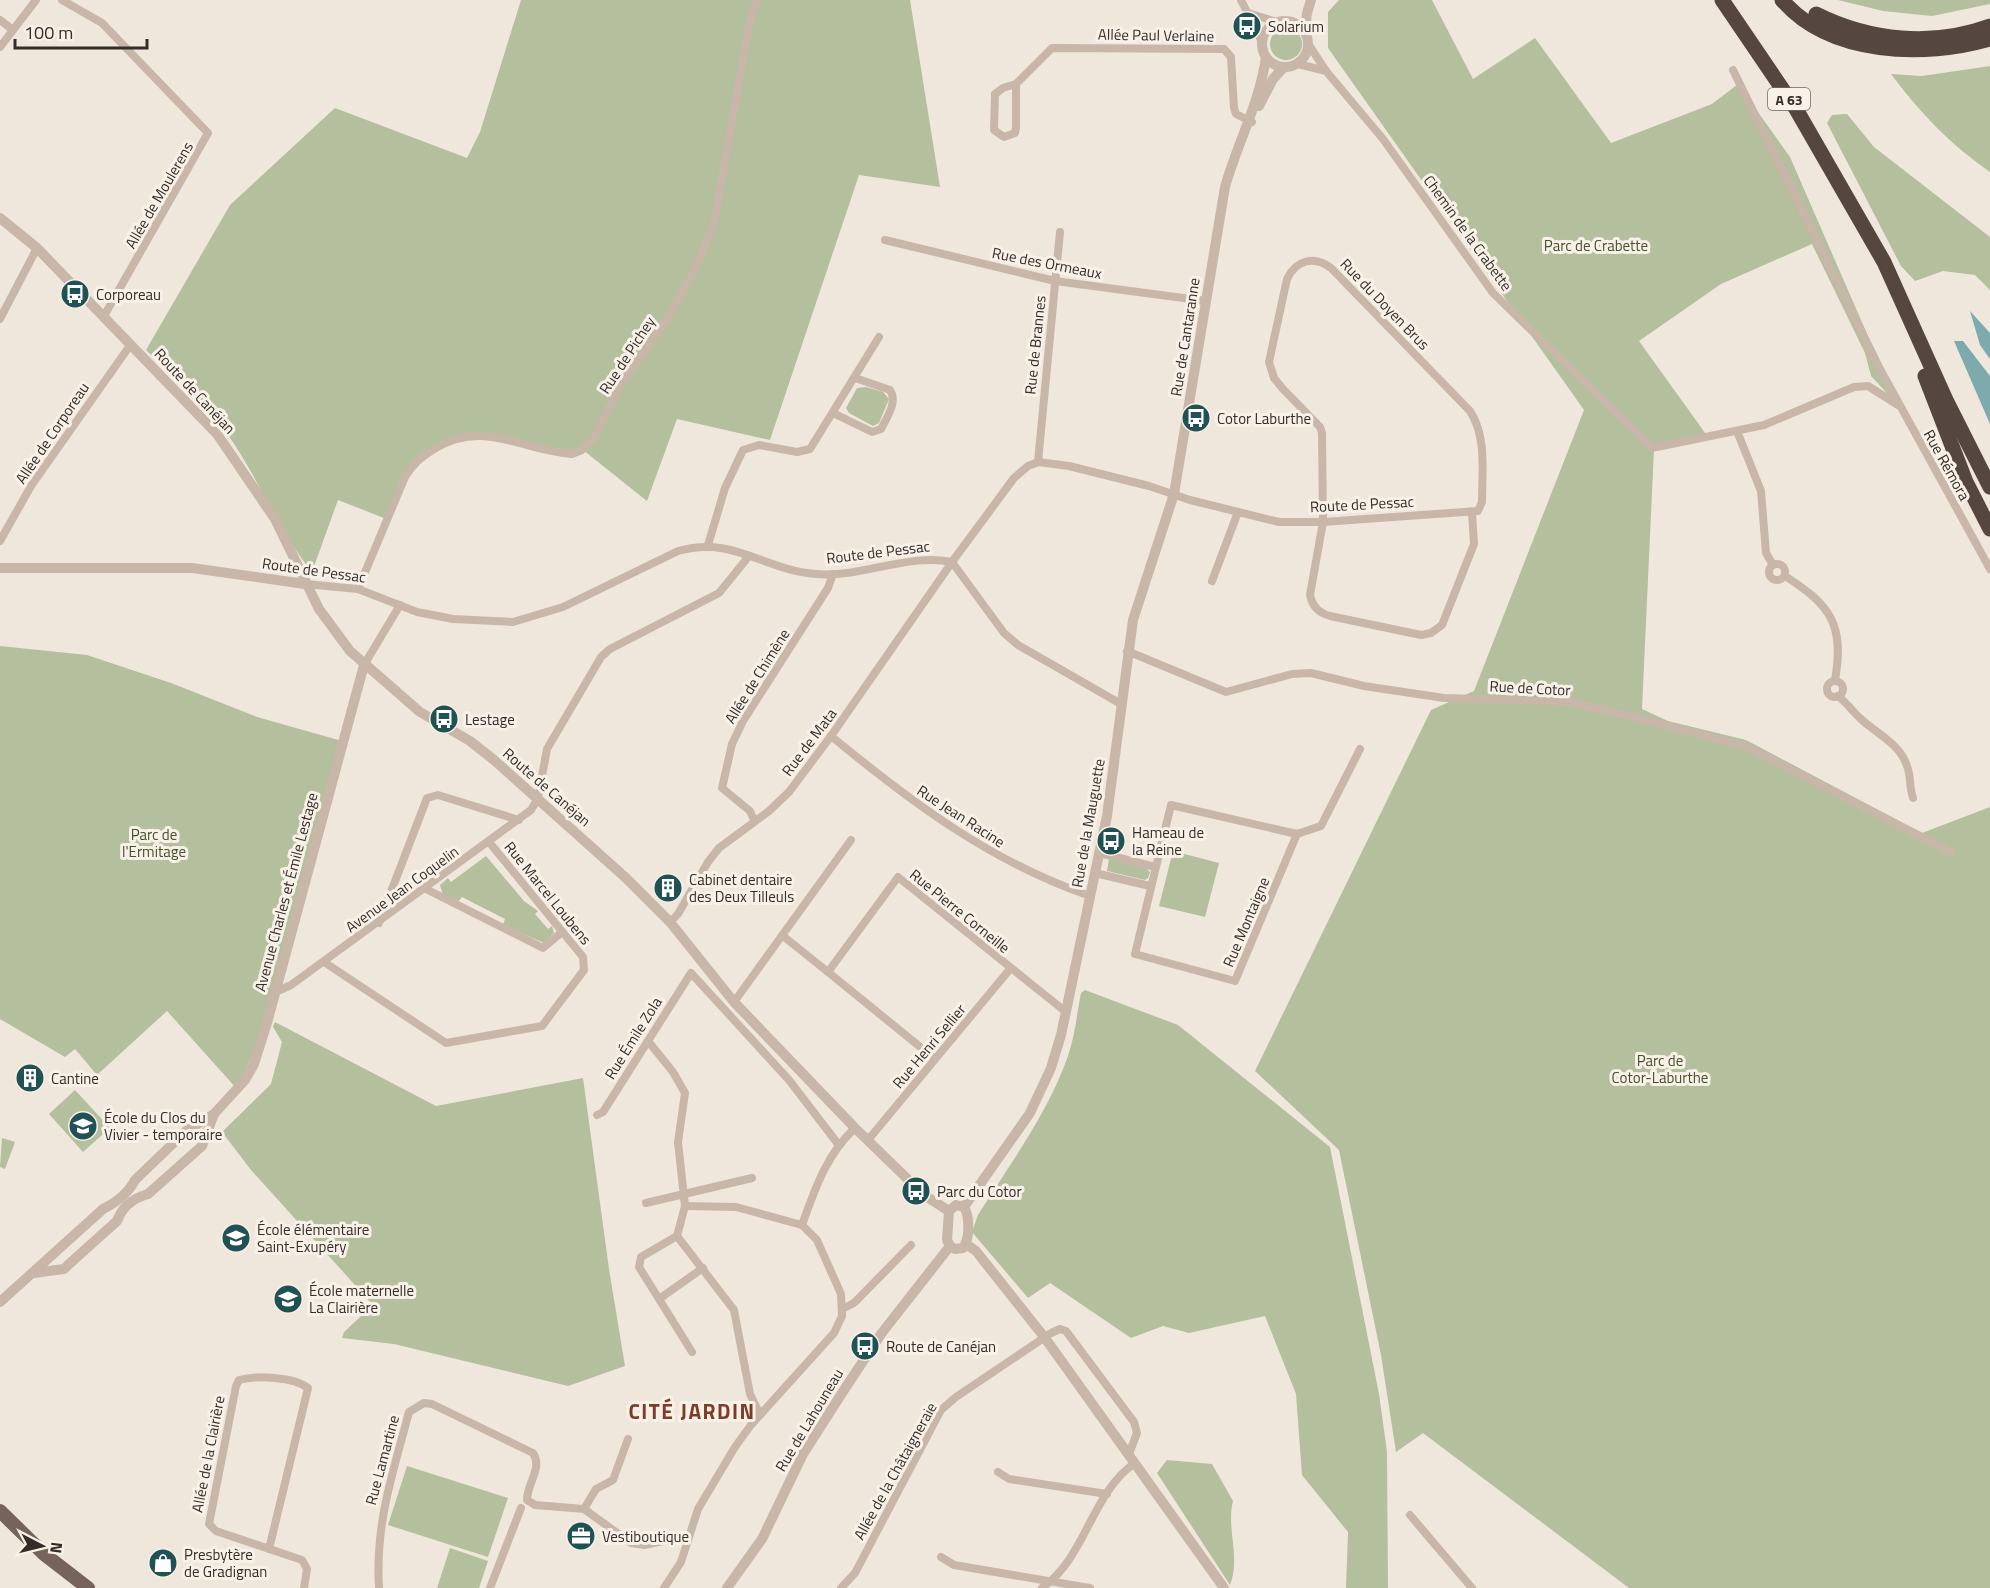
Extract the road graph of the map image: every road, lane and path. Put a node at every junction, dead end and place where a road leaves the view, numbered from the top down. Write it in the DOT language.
graph roads {
  1 [pos="36,0"];
  2 [pos="62,0"];
  3 [pos="757,0"];
  4 [pos="1241,0"];
  5 [pos="1311,0"];
  6 [pos="1722,0"];
  7 [pos="1782,0"];
  8 [pos="1792,0"];
  9 [pos="1248,13"];
  10 [pos="0,20"];
  11 [pos="1282,21"];
  12 [pos="1990,26"];
  13 [pos="13,30"];
  14 [pos="1305,31"];
  15 [pos="1990,39"];
  16 [pos="1262,42"];
  17 [pos="1309,45"];
  18 [pos="0,47"];
  19 [pos="1266,57"];
  20 [pos="1298,64"];
  21 [pos="1284,67"];
  22 [pos="1733,70"];
  23 [pos="1326,71"];
  24 [pos="1016,84"];
  25 [pos="1250,121"];
  26 [pos="1850,203"];
  27 [pos="0,218"];
  28 [pos="1060,232"];
  29 [pos="885,240"];
  30 [pos="37,248"];
  31 [pos="1055,281"];
  32 [pos="1206,301"];
  33 [pos="104,316"];
  34 [pos="0,319"];
  35 [pos="879,336"];
  36 [pos="130,344"];
  37 [pos="855,378"];
  38 [pos="1898,405"];
  39 [pos="833,413"];
  40 [pos="1737,431"];
  41 [pos="1038,462"];
  42 [pos="1990,488"];
  43 [pos="1174,494"];
  44 [pos="1238,512"];
  45 [pos="1475,512"];
  46 [pos="1323,522"];
  47 [pos="1990,529"];
  48 [pos="0,541"];
  49 [pos="708,545"];
  50 [pos="749,556"];
  51 [pos="952,561"];
  52 [pos="0,568"];
  53 [pos="1990,569"];
  54 [pos="833,574"];
  55 [pos="1212,581"];
  56 [pos="305,584"];
  57 [pos="358,589"];
  58 [pos="400,605"];
  59 [pos="1127,651"];
  60 [pos="364,666"];
  61 [pos="1121,704"];
  62 [pos="831,736"];
  63 [pos="1360,749"];
  64 [pos="538,798"];
  65 [pos="1913,798"];
  66 [pos="519,820"];
  67 [pos="754,820"];
  68 [pos="1297,834"];
  69 [pos="851,840"];
  70 [pos="489,842"];
  71 [pos="1951,852"];
  72 [pos="1100,853"];
  73 [pos="1155,867"];
  74 [pos="1095,873"];
  75 [pos="1150,886"];
  76 [pos="424,888"];
  77 [pos="1090,896"];
  78 [pos="670,922"];
  79 [pos="378,923"];
  80 [pos="562,932"];
  81 [pos="783,936"];
  82 [pos="324,962"];
  83 [pos="1010,969"];
  84 [pos="828,972"];
  85 [pos="274,990"];
  86 [pos="734,1002"];
  87 [pos="1066,1012"];
  88 [pos="648,1041"];
  89 [pos="935,1059"];
  90 [pos="214,1113"];
  91 [pos="597,1115"];
  92 [pos="197,1125"];
  93 [pos="855,1128"];
  94 [pos="207,1133"];
  95 [pos="868,1140"];
  96 [pos="838,1144"];
  97 [pos="752,1178"];
  98 [pos="684,1194"];
  99 [pos="646,1203"];
  100 [pos="685,1206"];
  101 [pos="964,1207"];
  102 [pos="949,1211"];
  103 [pos="802,1225"];
  104 [pos="676,1236"];
  105 [pos="966,1244"];
  106 [pos="911,1245"];
  107 [pos="950,1246"];
  108 [pos="52,1264"];
  109 [pos="703,1268"];
  110 [pos="659,1299"];
  111 [pos="0,1302"];
  112 [pos="842,1309"];
  113 [pos="1045,1338"];
  114 [pos="692,1352"];
  115 [pos="760,1415"];
  116 [pos="628,1439"];
  117 [pos="1132,1458"];
  118 [pos="998,1472"];
  119 [pos="1107,1494"];
  120 [pos="521,1508"];
  121 [pos="584,1509"];
  122 [pos="0,1511"];
  123 [pos="1410,1515"];
  124 [pos="688,1536"];
  125 [pos="270,1549"];
  126 [pos="941,1557"];
  127 [pos="1052,1581"];
  128 [pos="88,1588"];
  129 [pos="304,1588"];
  130 [pos="379,1588"];
  131 [pos="490,1588"];
  132 [pos="664,1588"];
  133 [pos="727,1588"];
  134 [pos="842,1588"];
  135 [pos="1042,1588"];
  136 [pos="1090,1588"];
  137 [pos="1224,1588"];
  138 [pos="1472,1588"];
  1 -- 13 [label="street"];
  2 -- 33 [label="street, Allée de Moulerens"];
  3 -- 57 [label="street, Rue de Pichey"];
  4 -- 9 [label="street"];
  5 -- 11 [label="street"];
  5 -- 14 [label="street"];
  6 -- 26 [label="highway, A 63"];
  7 -- 15 [label="highway"];
  8 -- 12 [label="highway"];
  9 -- 11 [label="street"];
  9 -- 16 [label="street"];
  10 -- 13 [label="street"];
  11 -- 14 [label="street"];
  11 -- 16 [label="street"];
  13 -- 18 [label="street"];
  14 -- 17 [label="street"];
  16 -- 19 [label="street"];
  17 -- 20 [label="street"];
  17 -- 23 [label="street, Chemin de la Crabette"];
  19 -- 21 [label="street"];
  19 -- 25 [label="street, Rue de Cantaranne"];
  20 -- 21 [label="street"];
  20 -- 23 [label="street"];
  21 -- 25 [label="street, Rue de Cantaranne"];
  22 -- 38 [label="street, Rue Rémora"];
  23 -- 40 [label="street, Chemin de la Crabette"];
  24 -- 24 [label="street, Allée Paul Verlaine"];
  24 -- 25 [label="street, Allée Paul Verlaine"];
  25 -- 32 [label="street, Rue de Cantaranne"];
  26 -- 42 [label="highway"];
  26 -- 47 [label="highway"];
  27 -- 30 [label="street, Route de Canéjan"];
  28 -- 31 [label="street, Rue de Brannes"];
  29 -- 31 [label="street, Rue des Ormeaux"];
  30 -- 33 [label="street, Route de Canéjan"];
  30 -- 34 [label="street"];
  31 -- 32 [label="street, Rue des Ormeaux"];
  31 -- 41 [label="street, Rue de Brannes"];
  32 -- 43 [label="street, Rue de Cantaranne"];
  33 -- 36 [label="street, Route de Canéjan"];
  35 -- 37 [label="street"];
  36 -- 48 [label="street, Allée de Corporeau"];
  36 -- 56 [label="street, Route de Canéjan"];
  37 -- 39 [label="street"];
  37 -- 39 [label="street"];
  38 -- 40 [label="street"];
  38 -- 53 [label="street, Rue Rémora"];
  39 -- 49 [label="street"];
  40 -- 65 [label="street"];
  41 -- 43 [label="street, Route de Pessac"];
  41 -- 51 [label="street, Route de Pessac"];
  43 -- 44 [label="street, Route de Pessac"];
  43 -- 59 [label="street, Rue de la Mauguette"];
  44 -- 46 [label="street, Route de Pessac"];
  44 -- 55 [label="street"];
  45 -- 46 [label="street, Route de Pessac"];
  45 -- 46 [label="street, Rue du Doyen Brus"];
  45 -- 46 [label="street, Rue du Doyen Brus"];
  49 -- 50 [label="street, Route de Pessac"];
  49 -- 58 [label="street, Route de Pessac"];
  50 -- 54 [label="street, Route de Pessac"];
  50 -- 64 [label="street"];
  51 -- 54 [label="street, Route de Pessac"];
  51 -- 61 [label="street"];
  51 -- 62 [label="street, Rue de Mata"];
  52 -- 56 [label="street, Route de Pessac"];
  54 -- 67 [label="street, Allée de Chimène"];
  56 -- 57 [label="street, Route de Pessac"];
  56 -- 60 [label="street, Route de Canéjan"];
  57 -- 58 [label="street, Route de Pessac"];
  58 -- 60 [label="street"];
  59 -- 61 [label="street, Rue de la Mauguette"];
  59 -- 71 [label="street, Rue de Cotor"];
  60 -- 64 [label="street, Route de Canéjan"];
  60 -- 85 [label="street, Avenue Charles et Émile Lestage"];
  61 -- 72 [label="street, Rue de la Mauguette"];
  62 -- 67 [label="street, Rue de Mata"];
  62 -- 77 [label="street, Rue Jean Racine"];
  63 -- 68 [label="street"];
  64 -- 66 [label="street, Avenue Jean Coquelin"];
  64 -- 78 [label="street, Route de Canéjan"];
  66 -- 70 [label="street, Avenue Jean Coquelin"];
  66 -- 79 [label="street"];
  67 -- 78 [label="street, Rue de Mata"];
  68 -- 73 [label="street, Rue Montaigne"];
  68 -- 75 [label="street, Rue Montaigne"];
  69 -- 81 [label="street"];
  70 -- 76 [label="street, Avenue Jean Coquelin"];
  70 -- 80 [label="street, Rue Marcel Loubens"];
  72 -- 73 [label="street"];
  72 -- 74 [label="street, Rue de la Mauguette"];
  73 -- 75 [label="street, Rue Montaigne"];
  74 -- 75 [label="street"];
  74 -- 77 [label="street, Rue de la Mauguette"];
  76 -- 79 [label="street, Avenue Jean Coquelin"];
  76 -- 80 [label="street"];
  77 -- 87 [label="street, Rue de la Mauguette"];
  78 -- 86 [label="street, Route de Canéjan"];
  79 -- 82 [label="street, Avenue Jean Coquelin"];
  80 -- 82 [label="street, Rue Marcel Loubens"];
  81 -- 84 [label="street"];
  81 -- 86 [label="street"];
  82 -- 85 [label="street, Avenue Jean Coquelin"];
  83 -- 84 [label="street, Rue Pierre Corneille"];
  83 -- 87 [label="street, Rue Pierre Corneille"];
  83 -- 89 [label="street, Rue Henri Sellier"];
  84 -- 89 [label="street"];
  85 -- 90 [label="street, Avenue Charles et Émile Lestage"];
  86 -- 93 [label="street, Route de Canéjan"];
  87 -- 101 [label="street, Rue de la Mauguette"];
  88 -- 91 [label="street, Rue Émile Zola"];
  88 -- 96 [label="street, Rue Émile Zola"];
  88 -- 98 [label="street"];
  89 -- 95 [label="street, Rue Henri Sellier"];
  90 -- 92 [label="street, Avenue Charles et Émile Lestage"];
  90 -- 94 [label="street, Avenue Charles et Émile Lestage"];
  92 -- 94 [label="street"];
  92 -- 108 [label="street, Avenue Charles et Émile Lestage"];
  93 -- 95 [label="street, Route de Canéjan"];
  93 -- 96 [label="street"];
  94 -- 108 [label="street, Avenue Charles et Émile Lestage"];
  95 -- 102 [label="street, Route de Canéjan"];
  96 -- 103 [label="street"];
  97 -- 98 [label="street"];
  98 -- 99 [label="street"];
  98 -- 100 [label="street"];
  100 -- 103 [label="street"];
  100 -- 104 [label="street"];
  101 -- 102 [label="street"];
  101 -- 105 [label="street"];
  102 -- 107 [label="street"];
  103 -- 112 [label="street"];
  104 -- 109 [label="street"];
  104 -- 110 [label="street"];
  105 -- 107 [label="street"];
  105 -- 113 [label="street"];
  106 -- 112 [label="street"];
  107 -- 133 [label="street, Rue de Lahouneau"];
  108 -- 111 [label="street, Avenue Charles et Émile Lestage"];
  109 -- 110 [label="street"];
  109 -- 115 [label="street"];
  110 -- 114 [label="street"];
  112 -- 115 [label="street"];
  113 -- 117 [label="street"];
  113 -- 117 [label="street"];
  113 -- 134 [label="street, Allée de la Châtaigneraie"];
  115 -- 124 [label="street"];
  116 -- 121 [label="street"];
  117 -- 119 [label="street"];
  117 -- 137 [label="street"];
  118 -- 119 [label="street"];
  119 -- 127 [label="street"];
  120 -- 131 [label="street"];
  121 -- 124 [label="street"];
  121 -- 130 [label="street, Rue Lamartine"];
  122 -- 128 [label="main road"];
  123 -- 138 [label="street"];
  124 -- 132 [label="street"];
  125 -- 125 [label="street, Allée de la Clairière"];
  125 -- 129 [label="street, Allée de la Clairière"];
  126 -- 127 [label="street"];
  127 -- 135 [label="street"];
  127 -- 136 [label="street"];
}
